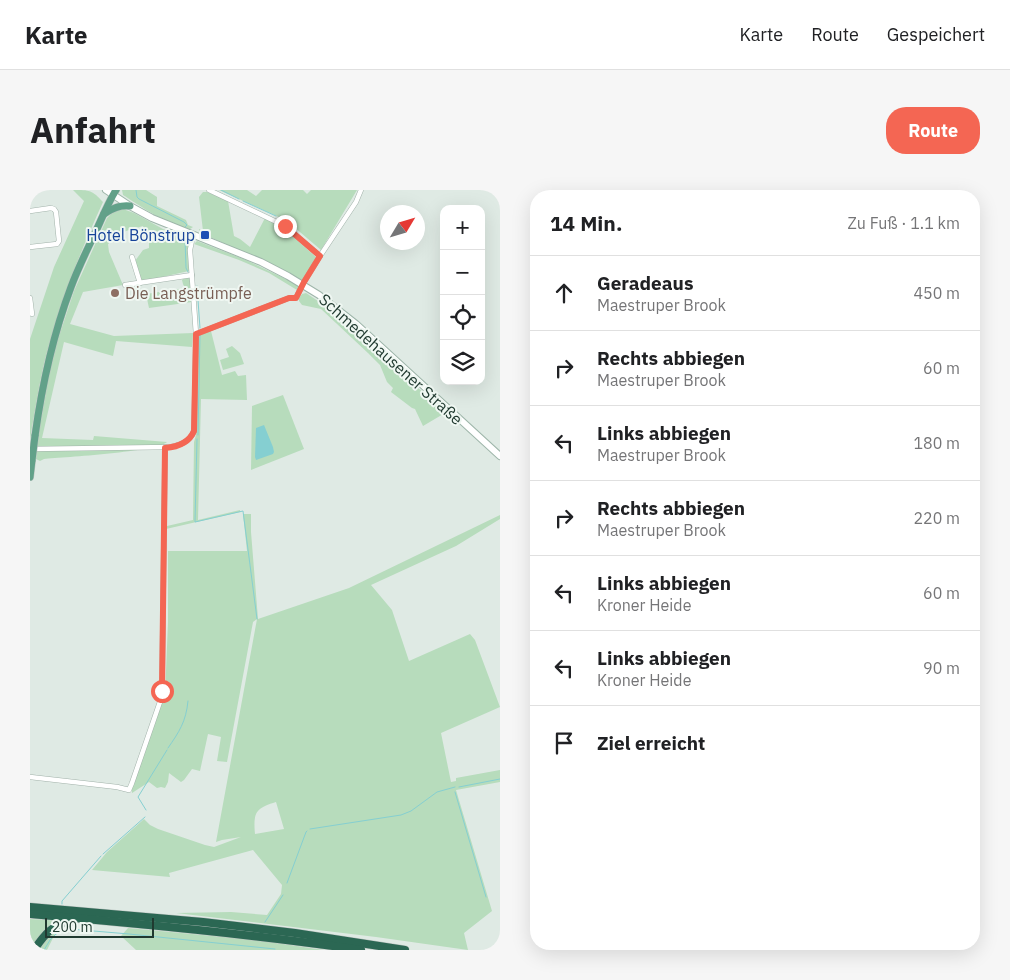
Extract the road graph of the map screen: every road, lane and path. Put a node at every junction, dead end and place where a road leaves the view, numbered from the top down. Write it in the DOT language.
graph roads {
  1 [pos="106,190"];
  2 [pos="209,190"];
  3 [pos="361,190"];
  4 [pos="114,193"];
  5 [pos="130,206"];
  6 [pos="30,211"];
  7 [pos="104,214"];
  8 [pos="193,235"];
  9 [pos="30,247"];
  10 [pos="320,256"];
  11 [pos="132,257"];
  12 [pos="192,275"];
  13 [pos="140,283"];
  14 [pos="303,284"];
  15 [pos="125,286"];
  16 [pos="30,298"];
  17 [pos="32,314"];
  18 [pos="196,334"];
  19 [pos="165,448"];
  20 [pos="30,449"];
  21 [pos="500,456"];
  22 [pos="30,477"];
  23 [pos="30,777"];
  24 [pos="30,907"];
  25 [pos="30,914"];
  26 [pos="101,921"];
  27 [pos="275,935"];
  28 [pos="285,936"];
  29 [pos="34,950"];
  30 [pos="361,950"];
  31 [pos="406,950"];
  1 -- 4 [label="main road, Schmedehausener Straße"];
  2 -- 10 [label="street"];
  3 -- 10 [label="street"];
  4 -- 5 [label="main road, Schmedehausener Straße"];
  4 -- 7 [label="main road"];
  5 -- 7 [label="main road"];
  5 -- 8 [label="main road, Schmedehausener Straße"];
  6 -- 9 [label="street"];
  7 -- 22 [label="main road, bridge"];
  8 -- 12 [label="street"];
  8 -- 14 [label="main road, Schmedehausener Straße"];
  10 -- 14 [label="street"];
  11 -- 13 [label="street"];
  12 -- 13 [label="street"];
  12 -- 18 [label="street"];
  13 -- 15 [label="street"];
  14 -- 18 [label="street"];
  14 -- 21 [label="main road, Schmedehausener Straße"];
  16 -- 17 [label="street"];
  18 -- 19 [label="street"];
  19 -- 20 [label="street"];
  19 -- 23 [label="street"];
  24 -- 27 [label="highway"];
  25 -- 26 [label="highway"];
  26 -- 27 [label="highway"];
  26 -- 29 [label="highway"];
  27 -- 28 [label="highway"];
  28 -- 30 [label="highway"];
  28 -- 31 [label="highway"];
}
